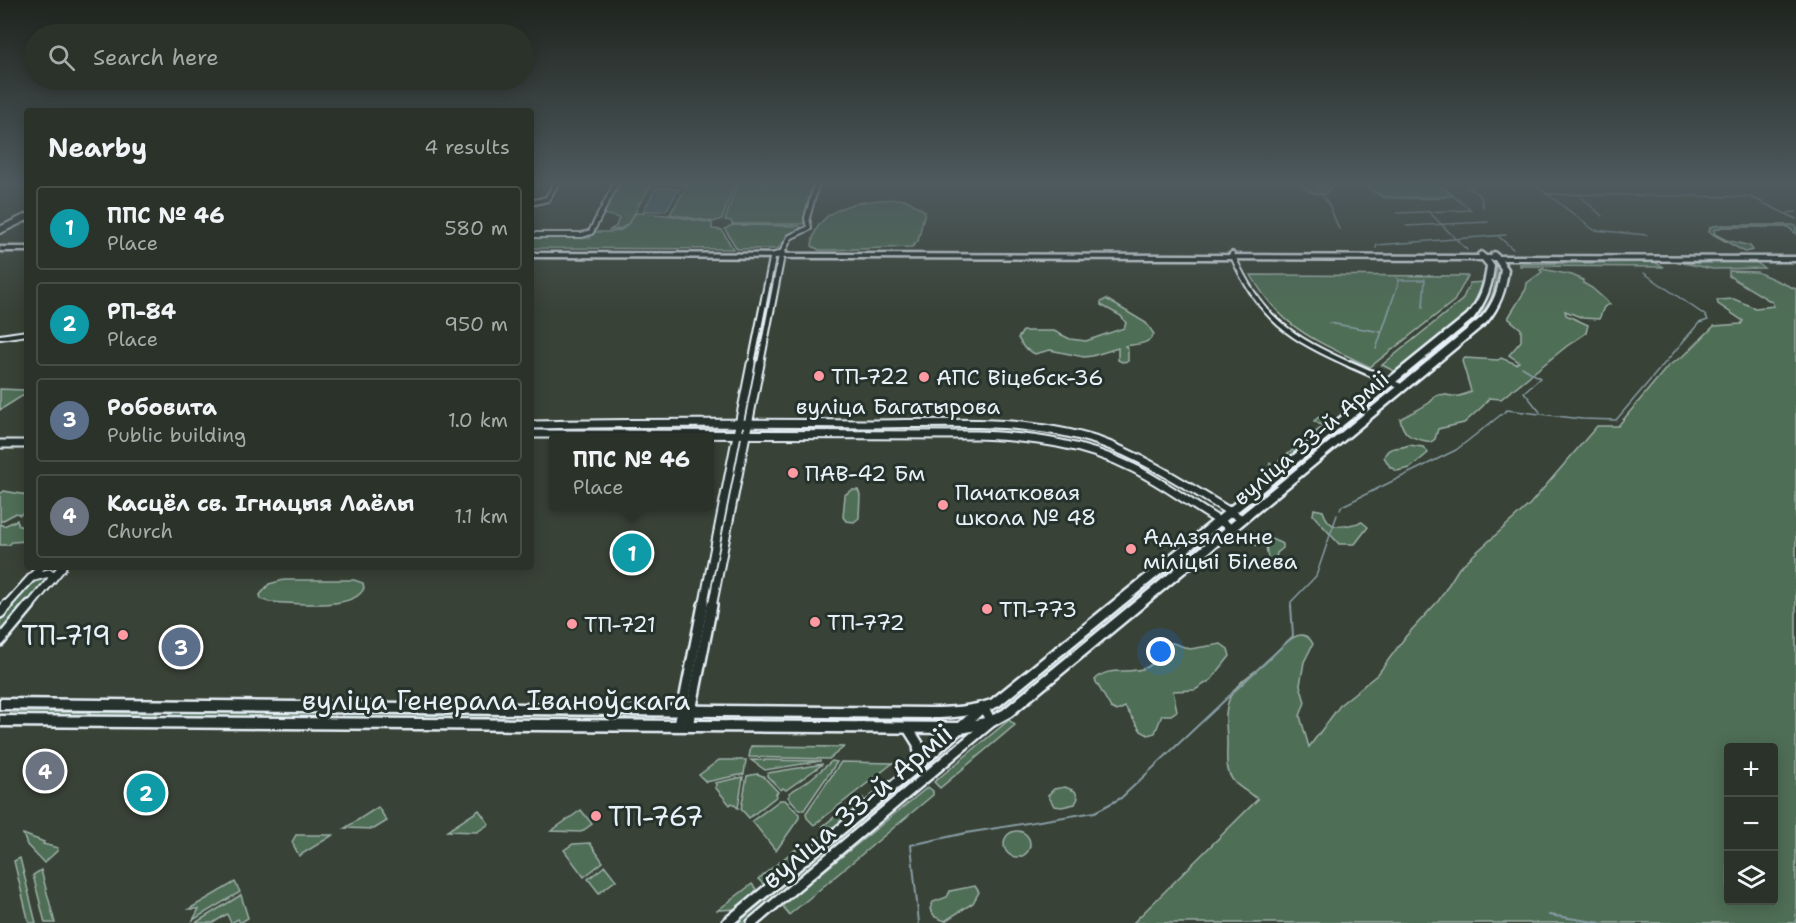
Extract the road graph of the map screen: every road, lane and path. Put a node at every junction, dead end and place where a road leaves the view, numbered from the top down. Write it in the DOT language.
graph roads {
  1 [pos="595,225"];
  2 [pos="807,225"];
  3 [pos="534,235"];
  4 [pos="0,251"];
  5 [pos="24,251"];
  6 [pos="534,253"];
  7 [pos="779,255"];
  8 [pos="1233,256"];
  9 [pos="1483,256"];
  10 [pos="1496,256"];
  11 [pos="1796,257"];
  12 [pos="24,333"];
  13 [pos="0,337"];
  14 [pos="758,355"];
  15 [pos="1390,382"];
  16 [pos="1402,387"];
  17 [pos="567,423"];
  18 [pos="582,423"];
  19 [pos="740,423"];
  20 [pos="749,423"];
  21 [pos="893,424"];
  22 [pos="911,424"];
  23 [pos="534,425"];
  24 [pos="549,433"];
  25 [pos="564,433"];
  26 [pos="579,433"];
  27 [pos="534,434"];
  28 [pos="714,434"];
  29 [pos="738,434"];
  30 [pos="747,434"];
  31 [pos="892,435"];
  32 [pos="911,435"];
  33 [pos="0,444"];
  34 [pos="24,444"];
  35 [pos="1106,444"];
  36 [pos="1306,450"];
  37 [pos="1122,451"];
  38 [pos="1100,453"];
  39 [pos="1318,457"];
  40 [pos="1114,459"];
  41 [pos="728,481"];
  42 [pos="737,481"];
  43 [pos="725,496"];
  44 [pos="734,496"];
  45 [pos="1229,511"];
  46 [pos="1242,519"];
  47 [pos="1218,521"];
  48 [pos="1231,528"];
  49 [pos="716,544"];
  50 [pos="725,544"];
  51 [pos="712,562"];
  52 [pos="721,562"];
  53 [pos="38,570"];
  54 [pos="59,570"];
  55 [pos="29,580"];
  56 [pos="51,580"];
  57 [pos="706,612"];
  58 [pos="1106,612"];
  59 [pos="0,613"];
  60 [pos="1095,620"];
  61 [pos="1118,621"];
  62 [pos="1108,630"];
  63 [pos="0,641"];
  64 [pos="0,704"];
  65 [pos="159,705"];
  66 [pos="179,706"];
  67 [pos="502,708"];
  68 [pos="522,708"];
  69 [pos="982,709"];
  70 [pos="687,710"];
  71 [pos="918,713"];
  72 [pos="0,721"];
  73 [pos="148,722"];
  74 [pos="168,722"];
  75 [pos="991,722"];
  76 [pos="496,724"];
  77 [pos="516,725"];
  78 [pos="684,726"];
  79 [pos="913,728"];
  80 [pos="962,728"];
  81 [pos="920,764"];
  82 [pos="729,922"];
  83 [pos="752,923"];
  1 -- 3 [label="street"];
  2 -- 7 [label="street"];
  4 -- 5 [label="main road"];
  6 -- 7 [label="main road"];
  7 -- 8 [label="main road"];
  7 -- 14 [label="street"];
  8 -- 9 [label="main road"];
  8 -- 15 [label="street"];
  9 -- 10 [label="main road"];
  9 -- 15 [label="main road, вуліца 33-й Арміі"];
  10 -- 11 [label="main road"];
  10 -- 16 [label="main road, вуліца 33-й Арміі"];
  12 -- 13 [label="street"];
  14 -- 19 [label="street"];
  14 -- 20 [label="street"];
  15 -- 16 [label="street"];
  15 -- 36 [label="main road, вуліца 33-й Арміі"];
  16 -- 39 [label="main road, вуліца 33-й Арміі"];
  17 -- 18 [label="street, вуліца Багатырова"];
  17 -- 23 [label="street, вуліца Багатырова"];
  17 -- 25 [label="street"];
  18 -- 19 [label="street, вуліца Багатырова"];
  18 -- 26 [label="street"];
  19 -- 20 [label="street, вуліца Багатырова"];
  19 -- 29 [label="street"];
  20 -- 21 [label="street, вуліца Багатырова"];
  20 -- 30 [label="street"];
  21 -- 22 [label="street, вуліца Багатырова"];
  21 -- 31 [label="street"];
  22 -- 32 [label="street"];
  22 -- 35 [label="street, вуліца Багатырова"];
  24 -- 27 [label="street, вуліца Багатырова"];
  25 -- 26 [label="street, вуліца Багатырова"];
  28 -- 29 [label="street, вуліца Багатырова"];
  29 -- 30 [label="street, вуліца Багатырова"];
  29 -- 41 [label="street"];
  30 -- 31 [label="street, вуліца Багатырова"];
  30 -- 42 [label="street"];
  31 -- 32 [label="street, вуліца Багатырова"];
  32 -- 38 [label="street, вуліца Багатырова"];
  33 -- 34 [label="street"];
  35 -- 37 [label="street, вуліца Багатырова"];
  35 -- 38 [label="street"];
  36 -- 39 [label="main road"];
  36 -- 45 [label="main road, вуліца 33-й Арміі"];
  37 -- 40 [label="street"];
  37 -- 45 [label="street, вуліца Багатырова"];
  38 -- 40 [label="street, вуліца Багатырова"];
  39 -- 46 [label="main road, вуліца 33-й Арміі"];
  40 -- 47 [label="street, вуліца Багатырова"];
  41 -- 42 [label="street"];
  41 -- 43 [label="street"];
  42 -- 44 [label="street"];
  43 -- 44 [label="street"];
  43 -- 49 [label="street"];
  44 -- 50 [label="street"];
  45 -- 46 [label="street, вуліца Багатырова"];
  45 -- 47 [label="main road, вуліца 33-й Арміі"];
  46 -- 48 [label="main road, вуліца 33-й Арміі"];
  47 -- 48 [label="street, вуліца Багатырова"];
  47 -- 58 [label="main road, вуліца 33-й Арміі"];
  48 -- 61 [label="main road, вуліца 33-й Арміі"];
  49 -- 50 [label="street"];
  49 -- 51 [label="street"];
  50 -- 52 [label="street"];
  51 -- 52 [label="street"];
  51 -- 57 [label="street"];
  52 -- 57 [label="street"];
  53 -- 55 [label="street"];
  54 -- 56 [label="street"];
  55 -- 56 [label="street"];
  55 -- 59 [label="street"];
  56 -- 63 [label="street"];
  57 -- 70 [label="street"];
  58 -- 60 [label="main road, вуліца 33-й Арміі"];
  58 -- 61 [label="main road"];
  60 -- 62 [label="main road"];
  60 -- 69 [label="main road, вуліца 33-й Арміі"];
  61 -- 62 [label="main road, вуліца 33-й Арміі"];
  62 -- 75 [label="main road, вуліца 33-й Арміі"];
  64 -- 65 [label="main road, вуліца Генерала Іваноўскага"];
  65 -- 66 [label="main road, вуліца Генерала Іваноўскага"];
  65 -- 73 [label="main road"];
  66 -- 67 [label="main road, вуліца Генерала Іваноўскага"];
  66 -- 74 [label="main road"];
  67 -- 68 [label="main road, вуліца Генерала Іваноўскага"];
  67 -- 76 [label="main road"];
  68 -- 70 [label="main road, вуліца Генерала Іваноўскага"];
  68 -- 77 [label="main road"];
  69 -- 71 [label="main road, вуліца Генерала Іваноўскага"];
  69 -- 75 [label="street"];
  69 -- 80 [label="street, вуліца 33-й Арміі"];
  70 -- 71 [label="main road, вуліца Генерала Іваноўскага"];
  70 -- 78 [label="street"];
  71 -- 79 [label="main road"];
  72 -- 73 [label="main road, вуліца Генерала Іваноўскага"];
  73 -- 74 [label="main road, вуліца Генерала Іваноўскага"];
  74 -- 76 [label="main road, вуліца Генерала Іваноўскага"];
  75 -- 80 [label="main road, вуліца Генерала Іваноўскага"];
  75 -- 83 [label="street, вуліца 33-й Арміі"];
  76 -- 77 [label="main road, вуліца Генерала Іваноўскага"];
  77 -- 78 [label="main road, вуліца Генерала Іваноўскага"];
  78 -- 79 [label="main road, вуліца Генерала Іваноўскага"];
  79 -- 80 [label="main road, вуліца Генерала Іваноўскага"];
  79 -- 81 [label="street, вуліца 33-й Арміі"];
  80 -- 81 [label="street, вуліца 33-й Арміі"];
  81 -- 82 [label="street, вуліца 33-й Арміі"];
}
